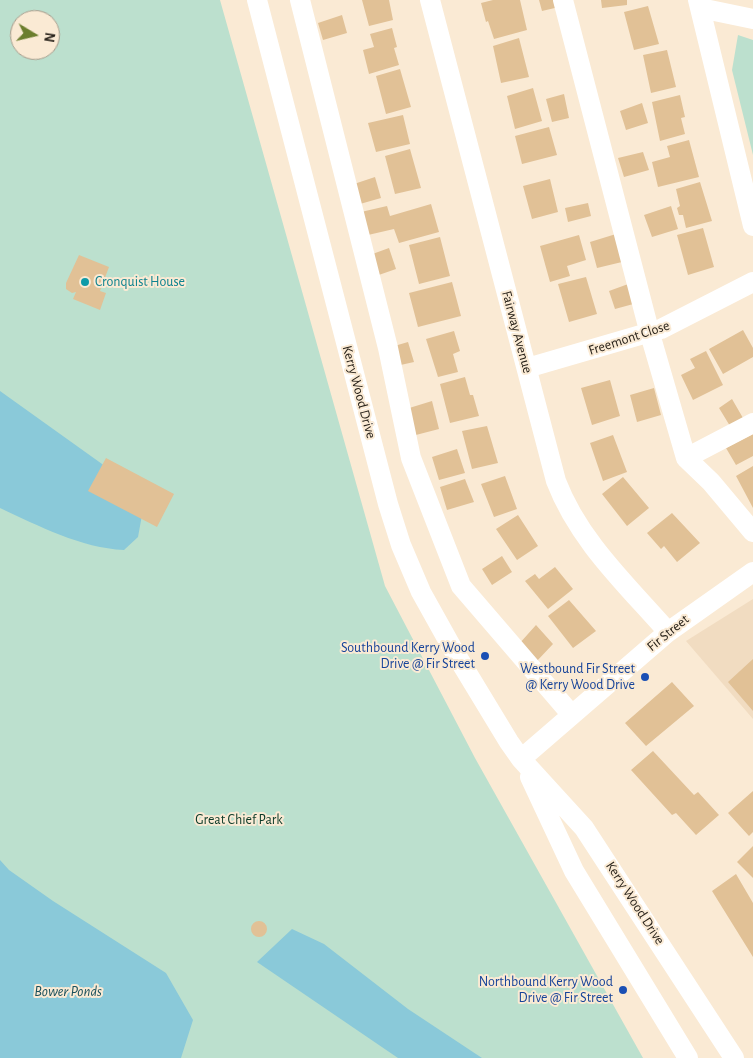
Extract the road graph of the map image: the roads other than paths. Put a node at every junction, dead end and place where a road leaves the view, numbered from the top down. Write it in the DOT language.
graph roads {
  1 [pos="257,0"];
  2 [pos="300,0"];
  3 [pos="430,0"];
  4 [pos="563,0"];
  5 [pos="699,4"];
  6 [pos="753,19"];
  7 [pos="753,226"];
  8 [pos="753,282"];
  9 [pos="650,334"];
  10 [pos="527,368"];
  11 [pos="753,423"];
  12 [pos="686,458"];
  13 [pos="753,532"];
  14 [pos="753,572"];
  15 [pos="668,632"];
  16 [pos="571,714"];
  17 [pos="521,759"];
  18 [pos="688,1058"];
  19 [pos="734,1058"];
  1 -- 17 [label="street, Kerry Wood Drive"];
  2 -- 16 [label="street"];
  3 -- 10 [label="street, Fairway Avenue"];
  4 -- 9 [label="street"];
  5 -- 6 [label="street"];
  5 -- 7 [label="street"];
  8 -- 9 [label="street, Freemont Close"];
  9 -- 10 [label="street, Freemont Close"];
  9 -- 12 [label="street"];
  10 -- 15 [label="street, Fairway Avenue"];
  11 -- 12 [label="street"];
  12 -- 13 [label="street"];
  14 -- 15 [label="street, Fir Street"];
  15 -- 16 [label="street, Fir Street"];
  16 -- 17 [label="street, Fir Street"];
  17 -- 18 [label="street, Kerry Wood Drive"];
  17 -- 19 [label="street, Kerry Wood Drive"];
}
